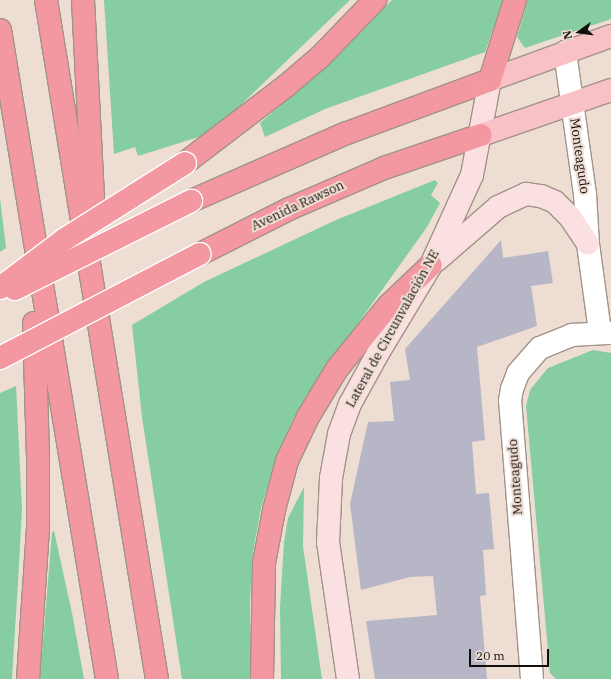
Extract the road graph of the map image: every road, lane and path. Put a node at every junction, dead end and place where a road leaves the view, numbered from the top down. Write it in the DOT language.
graph roads {
  1 [pos="46,0"];
  2 [pos="83,0"];
  3 [pos="375,0"];
  4 [pos="515,0"];
  5 [pos="0,30"];
  6 [pos="611,36"];
  7 [pos="565,52"];
  8 [pos="490,80"];
  9 [pos="611,90"];
  10 [pos="572,103"];
  11 [pos="480,135"];
  12 [pos="24,174"];
  13 [pos="588,244"];
  14 [pos="431,265"];
  15 [pos="0,288"];
  16 [pos="0,297"];
  17 [pos="606,332"];
  18 [pos="0,358"];
  19 [pos="116,437"];
  20 [pos="28,679"];
  21 [pos="108,679"];
  22 [pos="157,679"];
  23 [pos="262,679"];
  24 [pos="348,679"];
  25 [pos="532,679"];
  1 -- 19 [label="highway"];
  2 -- 19 [label="highway"];
  3 -- 15 [label="highway, bridge"];
  4 -- 8 [label="highway"];
  5 -- 12 [label="highway"];
  6 -- 7 [label="main road"];
  7 -- 8 [label="main road"];
  7 -- 10 [label="street, Monteagudo"];
  8 -- 11 [label="street, Lateral de Circunvalación NE"];
  8 -- 16 [label="highway, bridge"];
  9 -- 10 [label="main road, Avenida Rawson"];
  10 -- 11 [label="main road, Avenida Rawson"];
  10 -- 13 [label="street, Monteagudo"];
  11 -- 14 [label="street, Lateral de Circunvalación NE"];
  11 -- 18 [label="highway, Avenida Rawson, bridge"];
  12 -- 20 [label="highway"];
  12 -- 21 [label="highway"];
  13 -- 14 [label="street"];
  13 -- 17 [label="street, Monteagudo"];
  14 -- 23 [label="highway"];
  14 -- 24 [label="street, Lateral de Circunvalación NE"];
  17 -- 25 [label="street, Monteagudo"];
  19 -- 22 [label="highway"];
}
